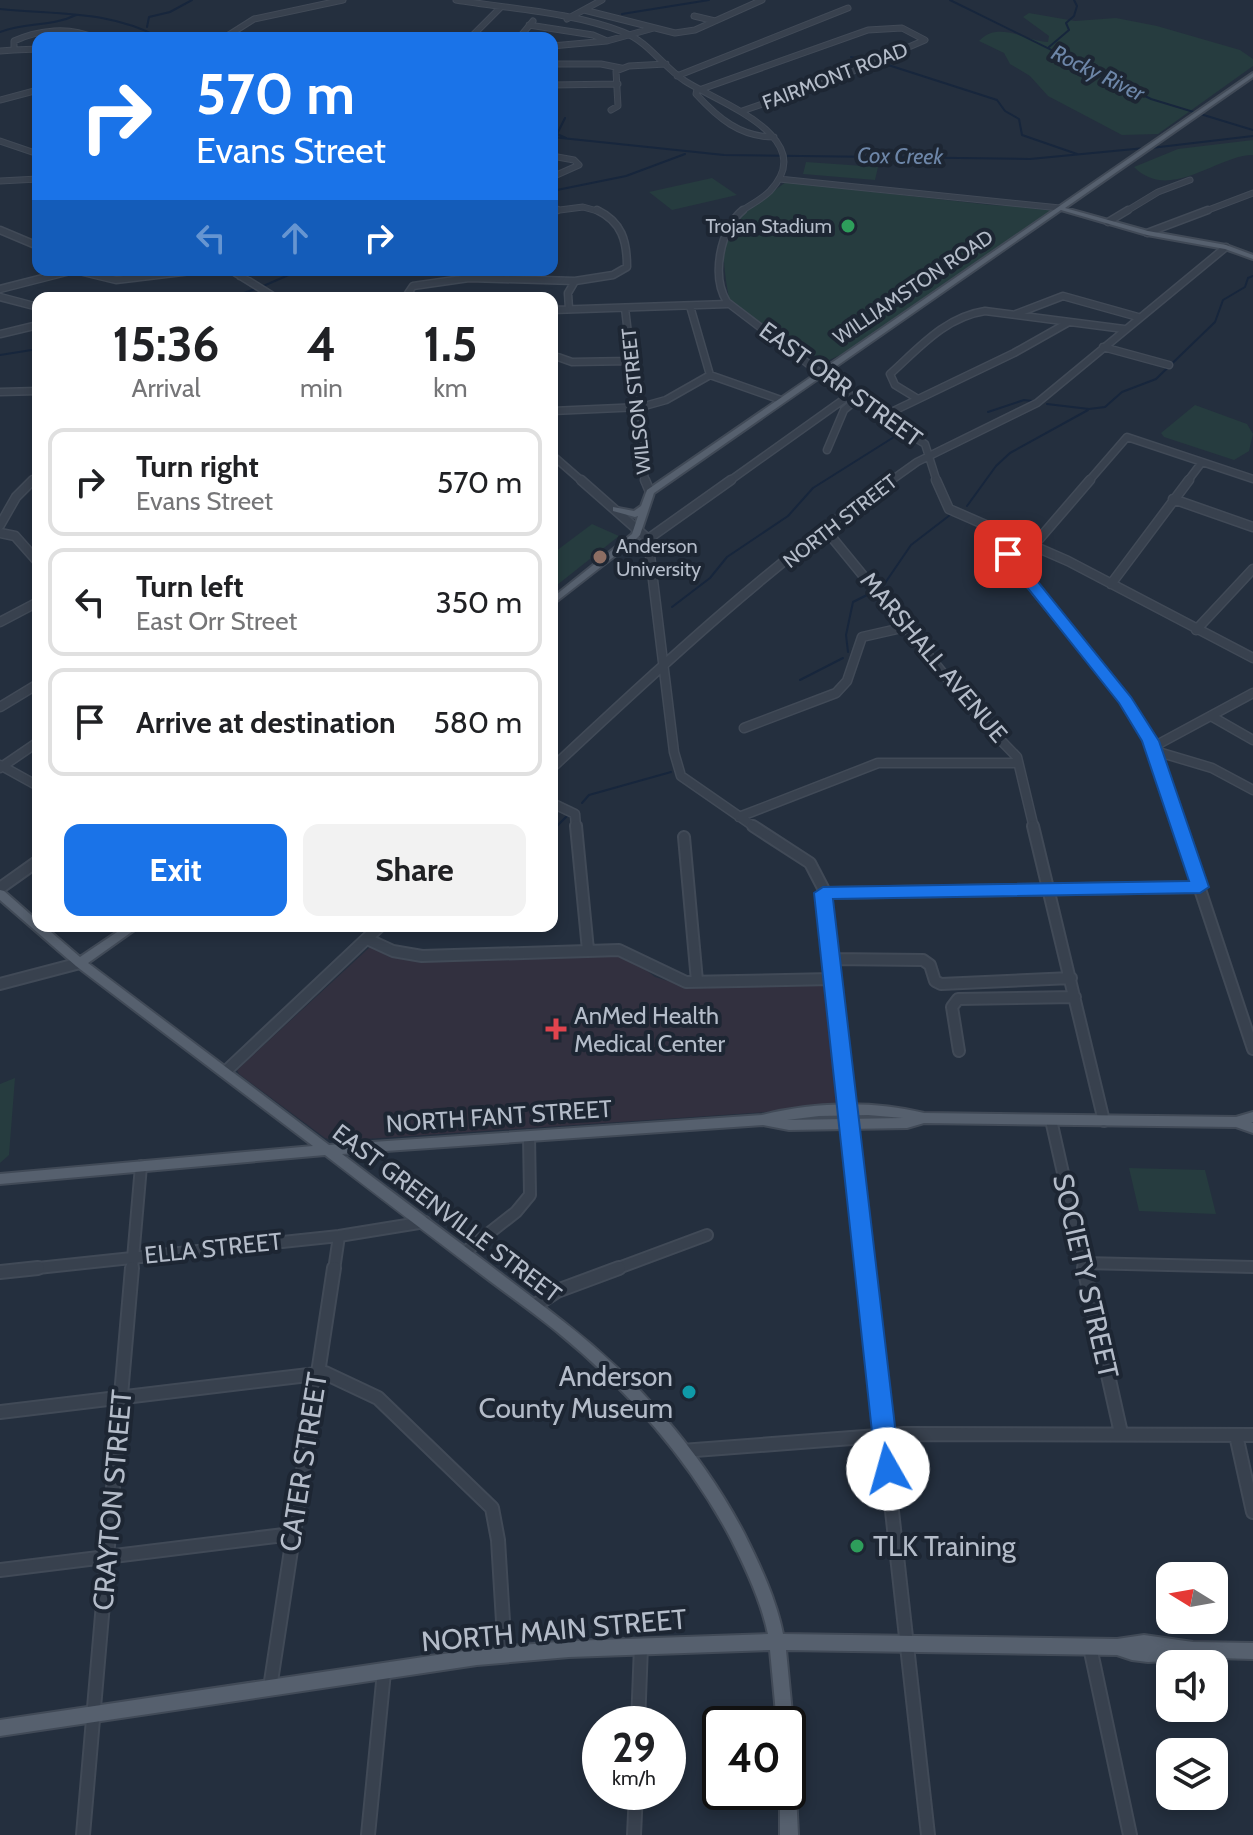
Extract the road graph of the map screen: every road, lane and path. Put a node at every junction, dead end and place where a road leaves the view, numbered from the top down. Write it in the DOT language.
graph roads {
  1 [pos="343,0"];
  2 [pos="456,0"];
  3 [pos="483,0"];
  4 [pos="602,0"];
  5 [pos="762,0"];
  6 [pos="476,3"];
  7 [pos="500,8"];
  8 [pos="848,8"];
  9 [pos="584,10"];
  10 [pos="543,14"];
  11 [pos="694,16"];
  12 [pos="567,19"];
  13 [pos="715,21"];
  14 [pos="529,25"];
  15 [pos="654,28"];
  16 [pos="233,32"];
  17 [pos="476,32"];
  18 [pos="524,32"];
  19 [pos="32,35"];
  20 [pos="631,35"];
  21 [pos="607,41"];
  22 [pos="558,45"];
  23 [pos="32,49"];
  24 [pos="14,50"];
  25 [pos="0,51"];
  26 [pos="558,64"];
  27 [pos="666,64"];
  28 [pos="621,68"];
  29 [pos="1253,75"];
  30 [pos="677,76"];
  31 [pos="618,84"];
  32 [pos="558,85"];
  33 [pos="698,90"];
  34 [pos="32,92"];
  35 [pos="0,100"];
  36 [pos="611,110"];
  37 [pos="742,111"];
  38 [pos="774,137"];
  39 [pos="0,141"];
  40 [pos="32,152"];
  41 [pos="558,157"];
  42 [pos="558,174"];
  43 [pos="32,179"];
  44 [pos="779,179"];
  45 [pos="1190,180"];
  46 [pos="0,181"];
  47 [pos="1253,193"];
  48 [pos="1060,208"];
  49 [pos="558,209"];
  50 [pos="1108,222"];
  51 [pos="0,230"];
  52 [pos="1147,233"];
  53 [pos="32,243"];
  54 [pos="1226,247"];
  55 [pos="1253,257"];
  56 [pos="51,276"];
  57 [pos="99,276"];
  58 [pos="149,276"];
  59 [pos="242,276"];
  60 [pos="483,276"];
  61 [pos="484,279"];
  62 [pos="575,281"];
  63 [pos="0,289"];
  64 [pos="266,292"];
  65 [pos="409,292"];
  66 [pos="0,297"];
  67 [pos="728,304"];
  68 [pos="32,305"];
  69 [pos="690,306"];
  70 [pos="625,308"];
  71 [pos="569,309"];
  72 [pos="558,310"];
  73 [pos="1013,315"];
  74 [pos="1138,317"];
  75 [pos="1069,322"];
  76 [pos="32,326"];
  77 [pos="1124,329"];
  78 [pos="0,334"];
  79 [pos="1103,347"];
  80 [pos="558,357"];
  81 [pos="631,361"];
  82 [pos="1169,365"];
  83 [pos="822,372"];
  84 [pos="710,375"];
  85 [pos="32,391"];
  86 [pos="0,392"];
  87 [pos="853,398"];
  88 [pos="918,399"];
  89 [pos="781,400"];
  90 [pos="636,408"];
  91 [pos="558,411"];
  92 [pos="881,417"];
  93 [pos="827,450"];
  94 [pos="931,454"];
  95 [pos="558,460"];
  96 [pos="1202,462"];
  97 [pos="1253,469"];
  98 [pos="1250,478"];
  99 [pos="32,481"];
  100 [pos="650,492"];
  101 [pos="1173,499"];
  102 [pos="645,507"];
  103 [pos="616,509"];
  104 [pos="0,525"];
  105 [pos="1253,527"];
  106 [pos="639,528"];
  107 [pos="825,529"];
  108 [pos="0,533"];
  109 [pos="1008,535"];
  110 [pos="628,542"];
  111 [pos="649,542"];
  112 [pos="1034,545"];
  113 [pos="32,555"];
  114 [pos="1253,569"];
  115 [pos="1111,584"];
  116 [pos="558,597"];
  117 [pos="32,605"];
  118 [pos="0,622"];
  119 [pos="906,627"];
  120 [pos="1196,630"];
  121 [pos="1253,658"];
  122 [pos="665,663"];
  123 [pos="32,688"];
  124 [pos="1253,693"];
  125 [pos="0,707"];
  126 [pos="1211,716"];
  127 [pos="744,728"];
  128 [pos="1253,740"];
  129 [pos="32,746"];
  130 [pos="1154,749"];
  131 [pos="558,762"];
  132 [pos="1018,763"];
  133 [pos="1,766"];
  134 [pos="32,783"];
  135 [pos="1253,790"];
  136 [pos="558,806"];
  137 [pos="739,817"];
  138 [pos="684,837"];
  139 [pos="32,866"];
  140 [pos="1200,887"];
  141 [pos="1048,889"];
  142 [pos="0,891"];
  143 [pos="823,893"];
  144 [pos="32,920"];
  145 [pos="46,932"];
  146 [pos="125,932"];
  147 [pos="374,932"];
  148 [pos="367,939"];
  149 [pos="588,950"];
  150 [pos="830,959"];
  151 [pos="80,963"];
  152 [pos="1071,978"];
  153 [pos="832,979"];
  154 [pos="697,981"];
  155 [pos="0,984"];
  156 [pos="1075,997"];
  157 [pos="1253,1049"];
  158 [pos="959,1051"];
  159 [pos="225,1072"];
  160 [pos="1253,1117"];
  161 [pos="848,1118"];
  162 [pos="1051,1120"];
  163 [pos="1104,1121"];
  164 [pos="1236,1122"];
  165 [pos="1253,1128"];
  166 [pos="529,1136"];
  167 [pos="325,1150"];
  168 [pos="141,1166"];
  169 [pos="0,1179"];
  170 [pos="425,1222"];
  171 [pos="707,1235"];
  172 [pos="339,1236"];
  173 [pos="465,1252"];
  174 [pos="133,1256"];
  175 [pos="1084,1263"];
  176 [pos="1253,1267"];
  177 [pos="0,1272"];
  178 [pos="534,1306"];
  179 [pos="318,1373"];
  180 [pos="121,1398"];
  181 [pos="0,1412"];
  182 [pos="1121,1433"];
  183 [pos="884,1435"];
  184 [pos="1236,1435"];
  185 [pos="1253,1435"];
  186 [pos="682,1451"];
  187 [pos="1253,1512"];
  188 [pos="292,1534"];
  189 [pos="107,1555"];
  190 [pos="0,1570"];
  191 [pos="778,1642"];
  192 [pos="909,1645"];
  193 [pos="641,1646"];
  194 [pos="1090,1647"];
  195 [pos="1253,1651"];
  196 [pos="505,1654"];
  197 [pos="384,1672"];
  198 [pos="270,1688"];
  199 [pos="639,1706"];
  200 [pos="783,1706"];
  201 [pos="92,1716"];
  202 [pos="0,1728"];
  203 [pos="635,1810"];
  204 [pos="788,1810"];
  205 [pos="83,1835"];
  206 [pos="368,1835"];
  207 [pos="634,1835"];
  208 [pos="789,1835"];
  209 [pos="928,1835"];
  210 [pos="1130,1835"];
  1 -- 16 [label="street"];
  2 -- 6 [label="street"];
  3 -- 6 [label="street"];
  4 -- 9 [label="street"];
  5 -- 13 [label="street"];
  6 -- 7 [label="street"];
  7 -- 10 [label="street"];
  7 -- 17 [label="street"];
  8 -- 30 [label="street"];
  9 -- 12 [label="street"];
  9 -- 15 [label="street"];
  10 -- 12 [label="street"];
  10 -- 14 [label="street"];
  11 -- 13 [label="street"];
  12 -- 20 [label="street"];
  13 -- 15 [label="street"];
  14 -- 18 [label="street"];
  14 -- 21 [label="street"];
  15 -- 20 [label="street"];
  19 -- 24 [label="street"];
  20 -- 21 [label="street"];
  20 -- 27 [label="street"];
  21 -- 22 [label="street"];
  23 -- 24 [label="street"];
  24 -- 25 [label="street"];
  26 -- 28 [label="street"];
  27 -- 28 [label="street"];
  27 -- 30 [label="street"];
  28 -- 31 [label="street"];
  29 -- 48 [label="main road, WILLIAMSTON ROAD"];
  30 -- 33 [label="street"];
  31 -- 32 [label="street"];
  31 -- 36 [label="street"];
  33 -- 37 [label="street"];
  33 -- 37 [label="street, FAIRMONT ROAD"];
  33 -- 38 [label="street"];
  34 -- 35 [label="street"];
  37 -- 38 [label="street"];
  38 -- 44 [label="street"];
  39 -- 40 [label="street"];
  41 -- 42 [label="street"];
  43 -- 46 [label="street"];
  44 -- 48 [label="street"];
  44 -- 67 [label="street"];
  45 -- 50 [label="street"];
  47 -- 52 [label="street"];
  48 -- 50 [label="main road"];
  48 -- 83 [label="main road, WILLIAMSTON ROAD"];
  49 -- 62 [label="street"];
  50 -- 52 [label="main road"];
  51 -- 53 [label="street"];
  52 -- 54 [label="main road"];
  54 -- 55 [label="main road"];
  54 -- 74 [label="street, NORTH STREET"];
  56 -- 63 [label="street"];
  57 -- 58 [label="street"];
  59 -- 64 [label="street"];
  60 -- 61 [label="street"];
  61 -- 62 [label="street"];
  61 -- 65 [label="street"];
  62 -- 71 [label="street"];
  66 -- 68 [label="street"];
  67 -- 69 [label="street"];
  67 -- 83 [label="street, EAST ORR STREET"];
  69 -- 70 [label="street"];
  69 -- 84 [label="street"];
  70 -- 71 [label="street"];
  70 -- 81 [label="street, WILSON STREET"];
  71 -- 72 [label="street"];
  73 -- 74 [label="street"];
  73 -- 75 [label="street"];
  73 -- 88 [label="street"];
  74 -- 77 [label="street, NORTH STREET"];
  75 -- 77 [label="street"];
  75 -- 88 [label="street"];
  76 -- 78 [label="street"];
  77 -- 79 [label="street, NORTH STREET"];
  79 -- 82 [label="street"];
  79 -- 94 [label="street, NORTH STREET"];
  80 -- 81 [label="street"];
  81 -- 90 [label="street, WILSON STREET"];
  83 -- 87 [label="street, EAST ORR STREET"];
  83 -- 89 [label="main road, WILLIAMSTON ROAD"];
  84 -- 89 [label="street"];
  84 -- 90 [label="street"];
  85 -- 86 [label="street"];
  87 -- 92 [label="street, EAST ORR STREET"];
  87 -- 93 [label="street"];
  87 -- 111 [label="street"];
  88 -- 92 [label="street"];
  89 -- 100 [label="main road, WILLIAMSTON ROAD"];
  90 -- 91 [label="street"];
  90 -- 100 [label="street, WILSON STREET"];
  92 -- 94 [label="street, EAST ORR STREET"];
  94 -- 107 [label="street, NORTH STREET"];
  94 -- 109 [label="street, EAST ORR STREET"];
  95 -- 103 [label="street"];
  96 -- 98 [label="street"];
  96 -- 101 [label="street"];
  96 -- 112 [label="street"];
  97 -- 98 [label="street"];
  99 -- 104 [label="street"];
  100 -- 102 [label="main road"];
  101 -- 105 [label="street"];
  101 -- 115 [label="street"];
  102 -- 103 [label="main road"];
  102 -- 106 [label="main road"];
  103 -- 106 [label="street"];
  106 -- 110 [label="main road"];
  106 -- 111 [label="street"];
  107 -- 119 [label="street, MARSHALL AVENUE"];
  107 -- 122 [label="street, NORTH STREET"];
  108 -- 113 [label="street"];
  109 -- 112 [label="street, EAST ORR STREET"];
  109 -- 130 [label="street"];
  110 -- 111 [label="main road"];
  110 -- 116 [label="main road"];
  111 -- 122 [label="street"];
  112 -- 115 [label="street, EAST ORR STREET"];
  114 -- 120 [label="street"];
  115 -- 120 [label="street, EAST ORR STREET"];
  117 -- 118 [label="street"];
  119 -- 127 [label="street"];
  119 -- 132 [label="street, MARSHALL AVENUE"];
  120 -- 121 [label="street, EAST ORR STREET"];
  122 -- 131 [label="street, NORTH STREET"];
  122 -- 137 [label="street"];
  123 -- 125 [label="street"];
  124 -- 126 [label="street"];
  126 -- 128 [label="street"];
  126 -- 130 [label="street"];
  129 -- 133 [label="street"];
  130 -- 135 [label="street"];
  130 -- 140 [label="street"];
  132 -- 137 [label="street"];
  132 -- 141 [label="street, MARSHALL AVENUE"];
  133 -- 134 [label="street"];
  136 -- 149 [label="street"];
  137 -- 143 [label="street"];
  138 -- 154 [label="street"];
  139 -- 142 [label="street"];
  140 -- 141 [label="street"];
  140 -- 157 [label="street"];
  141 -- 143 [label="street"];
  141 -- 152 [label="street, MARSHALL AVENUE"];
  142 -- 144 [label="main road, EAST GREENVILLE STREET"];
  143 -- 150 [label="street"];
  145 -- 151 [label="main road, EAST GREENVILLE STREET"];
  146 -- 151 [label="main road"];
  147 -- 148 [label="street"];
  148 -- 149 [label="street"];
  148 -- 159 [label="street"];
  149 -- 154 [label="street"];
  150 -- 152 [label="street"];
  150 -- 153 [label="street"];
  151 -- 155 [label="street"];
  151 -- 159 [label="main road, EAST GREENVILLE STREET"];
  152 -- 156 [label="street, MARSHALL AVENUE"];
  153 -- 154 [label="street"];
  153 -- 161 [label="street"];
  156 -- 158 [label="street"];
  156 -- 163 [label="street, MARSHALL AVENUE"];
  159 -- 167 [label="main road, EAST GREENVILLE STREET"];
  160 -- 164 [label="main road, NORTH FANT STREET"];
  161 -- 162 [label="main road, NORTH FANT STREET"];
  161 -- 166 [label="main road, NORTH FANT STREET"];
  161 -- 183 [label="street"];
  162 -- 163 [label="main road, NORTH FANT STREET"];
  162 -- 175 [label="street, SOCIETY STREET"];
  163 -- 164 [label="main road, NORTH FANT STREET"];
  164 -- 165 [label="main road, NORTH FANT STREET"];
  166 -- 167 [label="main road, NORTH FANT STREET"];
  166 -- 173 [label="street"];
  167 -- 168 [label="main road, NORTH FANT STREET"];
  167 -- 170 [label="main road, EAST GREENVILLE STREET"];
  168 -- 169 [label="main road, NORTH FANT STREET"];
  168 -- 174 [label="street, CRAYTON STREET"];
  170 -- 172 [label="street, ELLA STREET"];
  170 -- 173 [label="main road, EAST GREENVILLE STREET"];
  171 -- 178 [label="street"];
  172 -- 174 [label="street, ELLA STREET"];
  172 -- 179 [label="street, CATER STREET"];
  173 -- 178 [label="main road, EAST GREENVILLE STREET"];
  174 -- 177 [label="street, ELLA STREET"];
  174 -- 180 [label="street, CRAYTON STREET"];
  175 -- 176 [label="street"];
  175 -- 182 [label="street, SOCIETY STREET"];
  178 -- 186 [label="main road, EAST GREENVILLE STREET"];
  179 -- 180 [label="street"];
  179 -- 188 [label="street, CATER STREET"];
  179 -- 196 [label="street"];
  180 -- 181 [label="street"];
  180 -- 189 [label="street, CRAYTON STREET"];
  182 -- 183 [label="street"];
  182 -- 184 [label="street"];
  183 -- 186 [label="street"];
  183 -- 192 [label="street"];
  184 -- 185 [label="street"];
  184 -- 187 [label="street"];
  186 -- 191 [label="main road, EAST GREENVILLE STREET"];
  188 -- 189 [label="street"];
  188 -- 198 [label="street, CATER STREET"];
  189 -- 190 [label="street"];
  189 -- 201 [label="street, CRAYTON STREET"];
  191 -- 192 [label="main road, NORTH MAIN STREET"];
  191 -- 193 [label="main road, NORTH MAIN STREET"];
  191 -- 200 [label="main road, EAST GREENVILLE STREET"];
  192 -- 194 [label="main road, NORTH MAIN STREET"];
  192 -- 209 [label="street"];
  193 -- 196 [label="main road, NORTH MAIN STREET"];
  193 -- 199 [label="street"];
  194 -- 195 [label="main road, NORTH MAIN STREET"];
  194 -- 210 [label="street"];
  196 -- 197 [label="main road, NORTH MAIN STREET"];
  197 -- 198 [label="main road, NORTH MAIN STREET"];
  197 -- 206 [label="street"];
  198 -- 201 [label="main road, NORTH MAIN STREET"];
  201 -- 202 [label="main road, NORTH MAIN STREET"];
  201 -- 205 [label="street, CRAYTON STREET"];
  203 -- 207 [label="street"];
  204 -- 208 [label="main road"];
}
